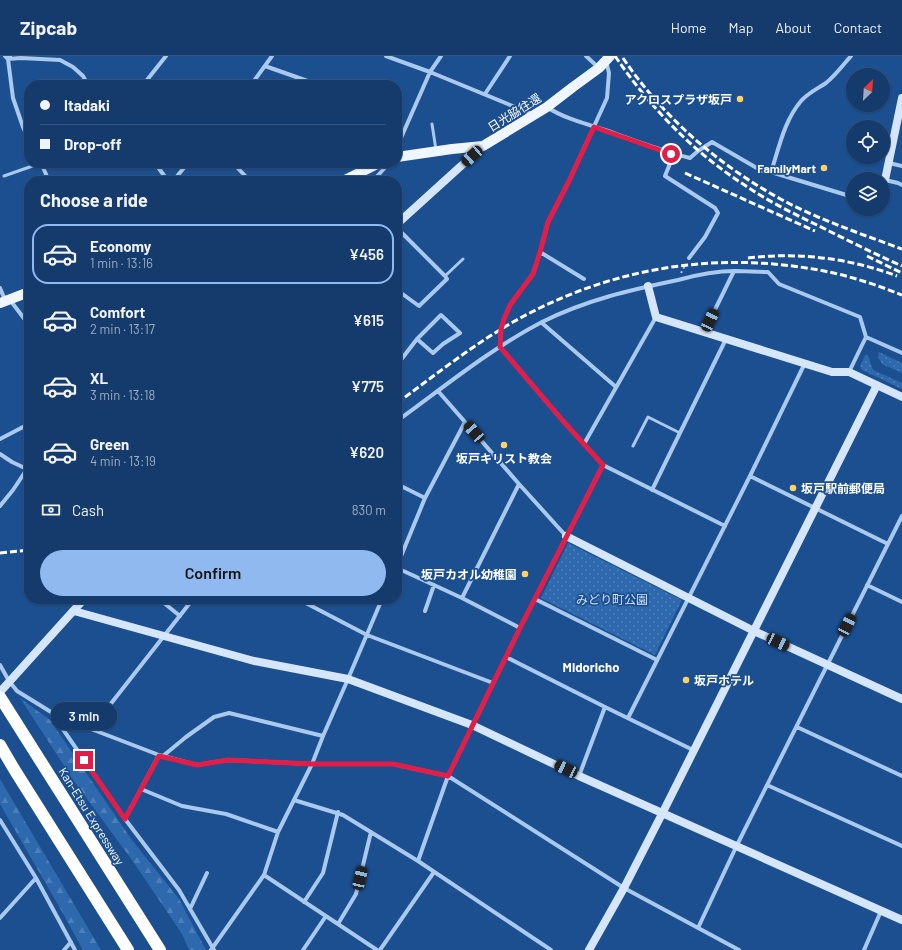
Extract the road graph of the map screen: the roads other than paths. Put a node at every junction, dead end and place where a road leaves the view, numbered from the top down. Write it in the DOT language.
graph roads {
  1 [pos="272,56"];
  2 [pos="386,56"];
  3 [pos="441,56"];
  4 [pos="510,56"];
  5 [pos="586,56"];
  6 [pos="851,56"];
  7 [pos="8,57"];
  8 [pos="165,57"];
  9 [pos="605,62"];
  10 [pos="265,66"];
  11 [pos="430,72"];
  12 [pos="85,80"];
  13 [pos="146,80"];
  14 [pos="255,80"];
  15 [pos="305,80"];
  16 [pos="485,94"];
  17 [pos="902,98"];
  18 [pos="547,107"];
  19 [pos="534,114"];
  20 [pos="432,124"];
  21 [pos="899,124"];
  22 [pos="594,127"];
  23 [pos="24,129"];
  24 [pos="402,132"];
  25 [pos="483,146"];
  26 [pos="436,151"];
  27 [pos="671,154"];
  28 [pos="402,156"];
  29 [pos="890,159"];
  30 [pos="890,163"];
  31 [pos="902,166"];
  32 [pos="27,168"];
  33 [pos="184,168"];
  34 [pos="238,168"];
  35 [pos="369,168"];
  36 [pos="385,168"];
  37 [pos="771,172"];
  38 [pos="4,176"];
  39 [pos="177,176"];
  40 [pos="245,176"];
  41 [pos="353,176"];
  42 [pos="377,176"];
  43 [pos="890,181"];
  44 [pos="902,185"];
  45 [pos="846,195"];
  46 [pos="402,219"];
  47 [pos="402,233"];
  48 [pos="540,252"];
  49 [pos="689,258"];
  50 [pos="463,259"];
  51 [pos="734,271"];
  52 [pos="445,276"];
  53 [pos="584,279"];
  54 [pos="648,286"];
  55 [pos="0,288"];
  56 [pos="24,294"];
  57 [pos="402,294"];
  58 [pos="5,301"];
  59 [pos="656,317"];
  60 [pos="24,320"];
  61 [pos="542,323"];
  62 [pos="704,332"];
  63 [pos="866,337"];
  64 [pos="417,339"];
  65 [pos="726,339"];
  66 [pos="500,347"];
  67 [pos="902,354"];
  68 [pos="402,358"];
  69 [pos="805,363"];
  70 [pos="849,372"];
  71 [pos="877,385"];
  72 [pos="616,387"];
  73 [pos="438,391"];
  74 [pos="902,397"];
  75 [pos="402,417"];
  76 [pos="465,422"];
  77 [pos="24,427"];
  78 [pos="680,433"];
  79 [pos="0,439"];
  80 [pos="584,444"];
  81 [pos="633,446"];
  82 [pos="0,454"];
  83 [pos="603,465"];
  84 [pos="24,466"];
  85 [pos="24,474"];
  86 [pos="750,476"];
  87 [pos="519,484"];
  88 [pos="402,486"];
  89 [pos="652,490"];
  90 [pos="425,498"];
  91 [pos="0,506"];
  92 [pos="816,508"];
  93 [pos="902,516"];
  94 [pos="724,526"];
  95 [pos="566,536"];
  96 [pos="888,544"];
  97 [pos="402,555"];
  98 [pos="402,569"];
  99 [pos="434,585"];
  100 [pos="867,585"];
  101 [pos="462,598"];
  102 [pos="688,598"];
  103 [pos="535,599"];
  104 [pos="902,602"];
  105 [pos="80,604"];
  106 [pos="165,604"];
  107 [pos="189,604"];
  108 [pos="308,604"];
  109 [pos="380,604"];
  110 [pos="74,611"];
  111 [pos="425,611"];
  112 [pos="180,616"];
  113 [pos="520,628"];
  114 [pos="754,630"];
  115 [pos="367,635"];
  116 [pos="164,636"];
  117 [pos="506,657"];
  118 [pos="658,660"];
  119 [pos="0,665"];
  120 [pos="827,665"];
  121 [pos="348,679"];
  122 [pos="9,682"];
  123 [pos="493,683"];
  124 [pos="0,692"];
  125 [pos="0,697"];
  126 [pos="902,700"];
  127 [pos="605,707"];
  128 [pos="51,712"];
  129 [pos="628,718"];
  130 [pos="472,725"];
  131 [pos="797,727"];
  132 [pos="91,729"];
  133 [pos="323,736"];
  134 [pos="0,745"];
  135 [pos="694,751"];
  136 [pos="161,756"];
  137 [pos="312,764"];
  138 [pos="448,776"];
  139 [pos="579,776"];
  140 [pos="902,776"];
  141 [pos="767,784"];
  142 [pos="141,789"];
  143 [pos="294,800"];
  144 [pos="338,812"];
  145 [pos="663,812"];
  146 [pos="125,819"];
  147 [pos="0,822"];
  148 [pos="278,832"];
  149 [pos="371,832"];
  150 [pos="737,845"];
  151 [pos="902,846"];
  152 [pos="418,861"];
  153 [pos="434,872"];
  154 [pos="207,873"];
  155 [pos="264,875"];
  156 [pos="36,878"];
  157 [pos="624,888"];
  158 [pos="304,902"];
  159 [pos="190,909"];
  160 [pos="881,911"];
  161 [pos="326,916"];
  162 [pos="0,918"];
  163 [pos="902,920"];
  164 [pos="338,924"];
  165 [pos="698,928"];
  166 [pos="72,942"];
  167 [pos="212,949"];
  168 [pos="64,950"];
  169 [pos="75,950"];
  170 [pos="128,950"];
  171 [pos="160,950"];
  172 [pos="303,950"];
  173 [pos="379,950"];
  174 [pos="552,950"];
  175 [pos="589,950"];
  176 [pos="739,950"];
  177 [pos="864,950"];
  1 -- 10 [label="street"];
  2 -- 11 [label="street"];
  3 -- 11 [label="street"];
  4 -- 16 [label="street"];
  5 -- 9 [label="street"];
  6 -- 37 [label="street"];
  7 -- 12 [label="street"];
  7 -- 23 [label="street"];
  8 -- 13 [label="street"];
  9 -- 18 [label="main road, 日光脇往還"];
  9 -- 22 [label="street"];
  10 -- 14 [label="street"];
  10 -- 15 [label="street"];
  11 -- 16 [label="street"];
  11 -- 24 [label="street"];
  16 -- 19 [label="street"];
  17 -- 21 [label="street"];
  18 -- 19 [label="main road, 日光脇往還"];
  18 -- 22 [label="street"];
  19 -- 25 [label="main road, 日光脇往還"];
  20 -- 26 [label="lane"];
  21 -- 29 [label="street"];
  22 -- 27 [label="street"];
  22 -- 48 [label="street"];
  25 -- 26 [label="main road"];
  25 -- 46 [label="street, 日光脇往還"];
  26 -- 28 [label="main road"];
  27 -- 37 [label="street"];
  27 -- 49 [label="street"];
  30 -- 31 [label="street"];
  32 -- 38 [label="lane"];
  33 -- 39 [label="street"];
  34 -- 40 [label="street"];
  35 -- 41 [label="main road"];
  36 -- 42 [label="street"];
  37 -- 45 [label="street"];
  43 -- 44 [label="street"];
  47 -- 52 [label="street"];
  48 -- 53 [label="street"];
  48 -- 66 [label="street"];
  50 -- 52 [label="lane"];
  51 -- 54 [label="street"];
  51 -- 62 [label="street"];
  51 -- 63 [label="street"];
  52 -- 57 [label="street"];
  54 -- 59 [label="street"];
  54 -- 61 [label="street"];
  55 -- 58 [label="street"];
  56 -- 58 [label="main road"];
  58 -- 60 [label="street"];
  59 -- 62 [label="street"];
  59 -- 72 [label="street"];
  61 -- 66 [label="street"];
  61 -- 72 [label="street"];
  62 -- 65 [label="street"];
  63 -- 67 [label="street"];
  63 -- 70 [label="street"];
  64 -- 64 [label="street"];
  64 -- 68 [label="street"];
  65 -- 69 [label="street"];
  65 -- 78 [label="street"];
  66 -- 73 [label="street"];
  66 -- 80 [label="street"];
  69 -- 70 [label="street"];
  69 -- 86 [label="street"];
  70 -- 71 [label="street"];
  71 -- 74 [label="street"];
  71 -- 92 [label="street"];
  72 -- 80 [label="street"];
  73 -- 75 [label="street"];
  73 -- 76 [label="street"];
  76 -- 87 [label="street"];
  76 -- 90 [label="street"];
  77 -- 79 [label="street"];
  78 -- 81 [label="lane"];
  78 -- 89 [label="street"];
  80 -- 83 [label="street"];
  82 -- 84 [label="street"];
  83 -- 89 [label="street"];
  83 -- 95 [label="street"];
  85 -- 91 [label="street"];
  86 -- 92 [label="street"];
  86 -- 94 [label="street"];
  87 -- 95 [label="street"];
  87 -- 101 [label="street"];
  88 -- 90 [label="street"];
  89 -- 94 [label="street"];
  90 -- 97 [label="street"];
  92 -- 96 [label="street"];
  92 -- 114 [label="street"];
  93 -- 96 [label="street"];
  94 -- 102 [label="street"];
  95 -- 102 [label="street"];
  95 -- 103 [label="street"];
  96 -- 100 [label="street"];
  98 -- 99 [label="street"];
  99 -- 101 [label="street"];
  99 -- 111 [label="street"];
  100 -- 104 [label="street"];
  100 -- 120 [label="street"];
  101 -- 113 [label="street"];
  102 -- 114 [label="street"];
  102 -- 118 [label="street"];
  103 -- 113 [label="street"];
  103 -- 118 [label="street"];
  105 -- 110 [label="street"];
  106 -- 112 [label="street"];
  107 -- 112 [label="street"];
  108 -- 115 [label="street"];
  109 -- 115 [label="street"];
  110 -- 116 [label="street"];
  110 -- 122 [label="street"];
  112 -- 116 [label="street"];
  113 -- 117 [label="street"];
  114 -- 120 [label="street"];
  114 -- 135 [label="street"];
  115 -- 121 [label="street"];
  115 -- 123 [label="street"];
  116 -- 121 [label="street"];
  116 -- 132 [label="street"];
  117 -- 123 [label="street"];
  117 -- 127 [label="street"];
  118 -- 129 [label="street"];
  119 -- 122 [label="street"];
  120 -- 126 [label="street"];
  120 -- 131 [label="street"];
  121 -- 130 [label="street"];
  121 -- 133 [label="street"];
  122 -- 124 [label="street"];
  122 -- 128 [label="street"];
  123 -- 130 [label="street"];
  125 -- 171 [label="highway, Kan-Etsu Expressway"];
  127 -- 129 [label="street"];
  127 -- 139 [label="street"];
  128 -- 132 [label="street"];
  128 -- 146 [label="street"];
  129 -- 135 [label="street"];
  130 -- 138 [label="street"];
  130 -- 139 [label="street"];
  131 -- 140 [label="street"];
  131 -- 141 [label="street"];
  132 -- 136 [label="street"];
  133 -- 136 [label="street"];
  133 -- 137 [label="street"];
  134 -- 170 [label="highway"];
  135 -- 145 [label="street"];
  136 -- 137 [label="street"];
  136 -- 142 [label="street"];
  137 -- 138 [label="street"];
  137 -- 143 [label="street"];
  138 -- 152 [label="street"];
  138 -- 157 [label="street"];
  139 -- 145 [label="street"];
  141 -- 150 [label="street"];
  141 -- 151 [label="street"];
  142 -- 146 [label="street"];
  142 -- 148 [label="street"];
  143 -- 144 [label="street"];
  143 -- 148 [label="street"];
  144 -- 149 [label="street"];
  144 -- 158 [label="street"];
  145 -- 150 [label="street"];
  145 -- 157 [label="street"];
  146 -- 159 [label="street"];
  147 -- 156 [label="street"];
  148 -- 155 [label="street"];
  149 -- 152 [label="street"];
  149 -- 164 [label="street"];
  150 -- 160 [label="street"];
  150 -- 165 [label="street"];
  152 -- 153 [label="street"];
  153 -- 173 [label="street"];
  153 -- 174 [label="street"];
  154 -- 159 [label="street"];
  155 -- 158 [label="street"];
  155 -- 167 [label="street"];
  156 -- 162 [label="street"];
  156 -- 166 [label="street"];
  157 -- 165 [label="street"];
  157 -- 175 [label="street"];
  158 -- 161 [label="street"];
  159 -- 167 [label="street"];
  160 -- 163 [label="street"];
  160 -- 177 [label="street"];
  161 -- 164 [label="street"];
  161 -- 172 [label="street"];
  164 -- 173 [label="street"];
  165 -- 176 [label="street"];
  166 -- 168 [label="street"];
  166 -- 169 [label="street"];
}
